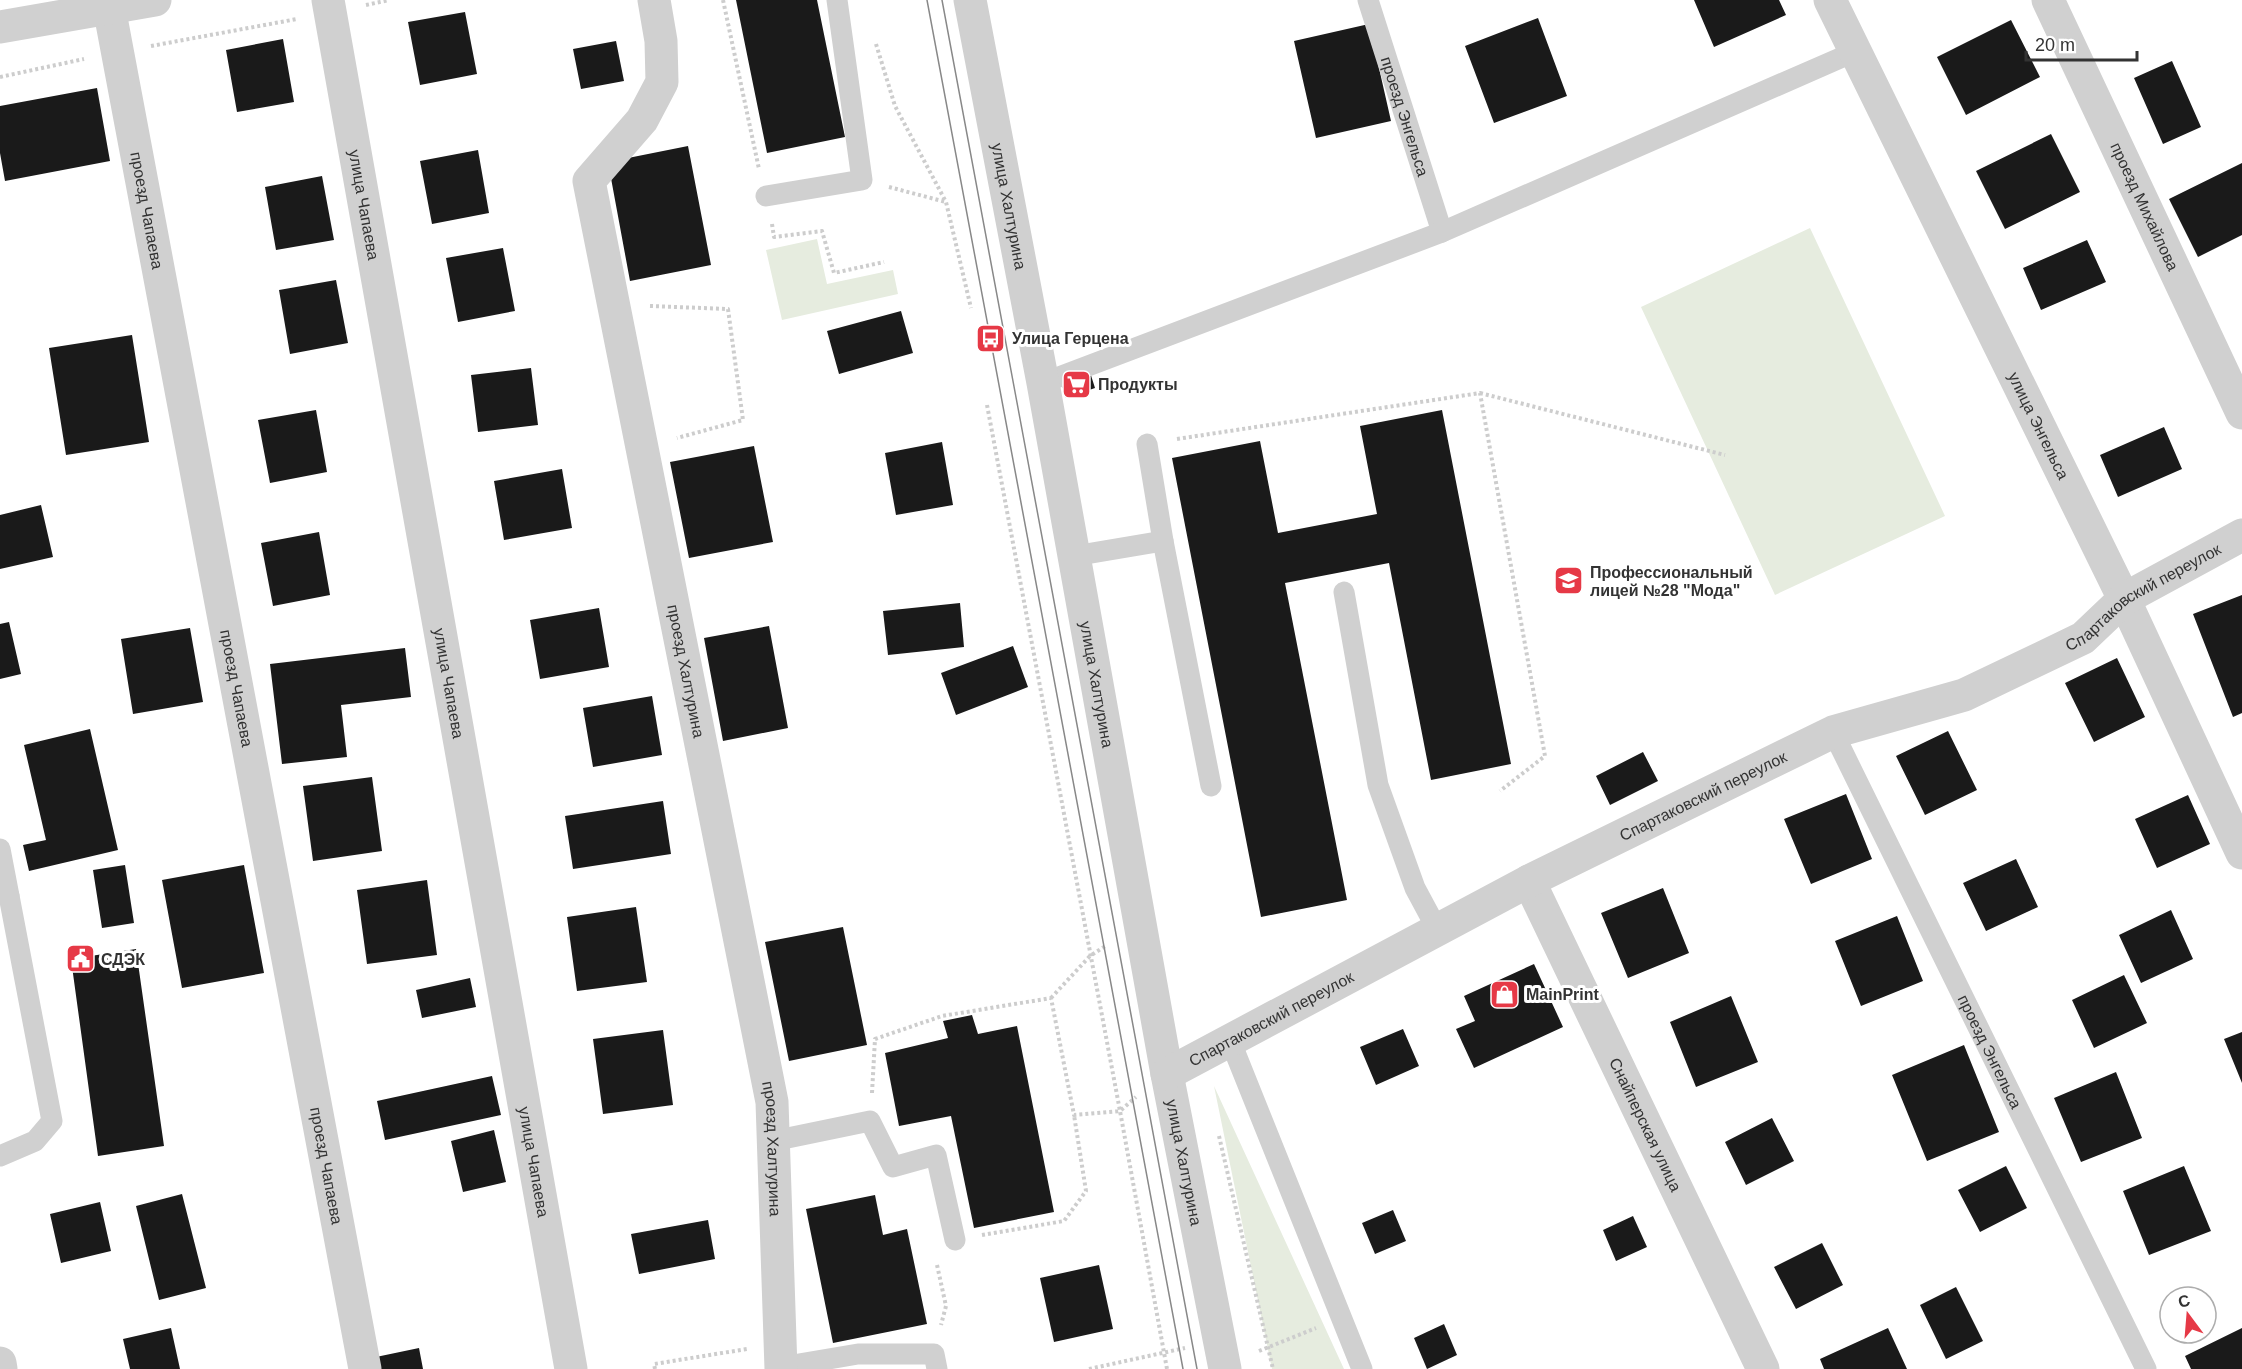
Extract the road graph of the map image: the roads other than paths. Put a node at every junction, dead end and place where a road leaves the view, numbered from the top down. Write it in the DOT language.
graph roads {
  1 [pos="155,0"];
  2 [pos="654,0"];
  3 [pos="837,0"];
  4 [pos="970,0"];
  5 [pos="1368,0"];
  6 [pos="1830,0"];
  7 [pos="2048,0"];
  8 [pos="330,6"];
  9 [pos="109,7"];
  10 [pos="0,27"];
  11 [pos="1854,52"];
  12 [pos="766,196"];
  13 [pos="1442,232"];
  14 [pos="1043,383"];
  15 [pos="2242,413"];
  16 [pos="1147,444"];
  17 [pos="2242,535"];
  18 [pos="1163,541"];
  19 [pos="1074,556"];
  20 [pos="1344,592"];
  21 [pos="2124,599"];
  22 [pos="1833,732"];
  23 [pos="1211,786"];
  24 [pos="0,849"];
  25 [pos="2242,854"];
  26 [pos="1529,880"];
  27 [pos="4,895"];
  28 [pos="1437,929"];
  29 [pos="1230,1040"];
  30 [pos="1167,1074"];
  31 [pos="773,1141"];
  32 [pos="0,1156"];
  33 [pos="955,1240"];
  34 [pos="1217,1360"];
  35 [pos="772,1361"];
  36 [pos="0,1363"];
  37 [pos="1,1369"];
  38 [pos="365,1369"];
  39 [pos="571,1369"];
  40 [pos="937,1369"];
  41 [pos="1362,1369"];
  42 [pos="1763,1369"];
  43 [pos="2146,1369"];
  1 -- 9 [label="street"];
  2 -- 31 [label="street, проезд Халтурина"];
  3 -- 12 [label="lane"];
  4 -- 14 [label="street, улица Халтурина"];
  5 -- 13 [label="lane, проезд Энгельса"];
  6 -- 11 [label="street, улица Энгельса"];
  7 -- 15 [label="street, проезд Михайлова"];
  8 -- 39 [label="street, улица Чапаева"];
  9 -- 10 [label="street"];
  9 -- 38 [label="street, проезд Чапаева"];
  11 -- 13 [label="lane"];
  11 -- 21 [label="street, улица Энгельса"];
  13 -- 14 [label="lane"];
  14 -- 19 [label="street, улица Халтурина"];
  16 -- 18 [label="lane"];
  17 -- 21 [label="street, Спартаковский переулок"];
  18 -- 19 [label="lane"];
  18 -- 23 [label="lane"];
  19 -- 30 [label="street, улица Халтурина"];
  20 -- 28 [label="lane"];
  21 -- 22 [label="street, Спартаковский переулок"];
  21 -- 25 [label="street, улица Энгельса"];
  22 -- 26 [label="street, Спартаковский переулок"];
  22 -- 43 [label="lane, проезд Энгельса"];
  24 -- 27 [label="lane"];
  26 -- 28 [label="street, Спартаковский переулок"];
  26 -- 42 [label="street, Снайперская улица"];
  27 -- 32 [label="lane"];
  28 -- 29 [label="street, Спартаковский переулок"];
  29 -- 30 [label="street, Спартаковский переулок"];
  29 -- 41 [label="lane"];
  30 -- 34 [label="street, улица Халтурина"];
  31 -- 33 [label="lane"];
  31 -- 35 [label="street, проезд Халтурина"];
  35 -- 40 [label="lane"];
  36 -- 37 [label="street"];
}
